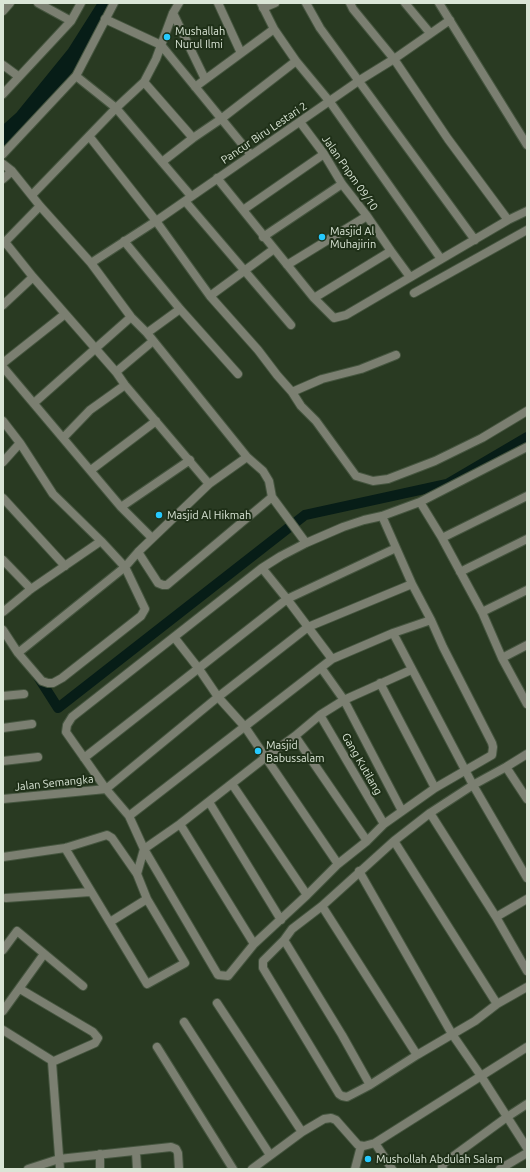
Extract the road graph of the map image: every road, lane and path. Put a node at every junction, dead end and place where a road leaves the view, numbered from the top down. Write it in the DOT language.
graph roads {
  1 [pos="10,3"];
  2 [pos="38,3"];
  3 [pos="82,3"];
  4 [pos="114,3"];
  5 [pos="179,3"];
  6 [pos="218,3"];
  7 [pos="275,3"];
  8 [pos="306,3"];
  9 [pos="350,3"];
  10 [pos="405,3"];
  11 [pos="439,3"];
  12 [pos="262,6"];
  13 [pos="3,11"];
  14 [pos="173,13"];
  15 [pos="105,19"];
  16 [pos="450,20"];
  17 [pos="71,21"];
  18 [pos="274,30"];
  19 [pos="430,33"];
  20 [pos="161,45"];
  21 [pos="241,53"];
  22 [pos="394,59"];
  23 [pos="296,61"];
  24 [pos="3,64"];
  25 [pos="18,76"];
  26 [pos="76,76"];
  27 [pos="205,79"];
  28 [pos="360,80"];
  29 [pos="144,82"];
  30 [pos="195,87"];
  31 [pos="3,94"];
  32 [pos="330,102"];
  33 [pos="116,108"];
  34 [pos="221,119"];
  35 [pos="300,122"];
  36 [pos="89,136"];
  37 [pos="193,138"];
  38 [pos="527,145"];
  39 [pos="3,154"];
  40 [pos="324,154"];
  41 [pos="251,155"];
  42 [pos="162,162"];
  43 [pos="3,164"];
  44 [pos="12,171"];
  45 [pos="217,178"];
  46 [pos="3,179"];
  47 [pos="342,184"];
  48 [pos="32,195"];
  49 [pos="188,198"];
  50 [pos="40,206"];
  51 [pos="243,210"];
  52 [pos="527,210"];
  53 [pos="368,216"];
  54 [pos="508,220"];
  55 [pos="156,221"];
  56 [pos="527,230"];
  57 [pos="264,237"];
  58 [pos="475,240"];
  59 [pos="124,241"];
  60 [pos="4,243"];
  61 [pos="274,249"];
  62 [pos="391,251"];
  63 [pos="441,259"];
  64 [pos="91,264"];
  65 [pos="287,265"];
  66 [pos="244,271"];
  67 [pos="33,277"];
  68 [pos="410,277"];
  69 [pos="414,294"];
  70 [pos="210,296"];
  71 [pos="314,298"];
  72 [pos="3,305"];
  73 [pos="180,309"];
  74 [pos="65,314"];
  75 [pos="131,317"];
  76 [pos="290,325"];
  77 [pos="147,333"];
  78 [pos="153,341"];
  79 [pos="95,348"];
  80 [pos="396,355"];
  81 [pos="3,363"];
  82 [pos="3,367"];
  83 [pos="116,372"];
  84 [pos="238,374"];
  85 [pos="125,386"];
  86 [pos="292,392"];
  87 [pos="34,403"];
  88 [pos="527,411"];
  89 [pos="3,421"];
  90 [pos="156,421"];
  91 [pos="64,437"];
  92 [pos="20,443"];
  93 [pos="527,447"];
  94 [pos="247,457"];
  95 [pos="190,460"];
  96 [pos="3,462"];
  97 [pos="91,470"];
  98 [pos="209,484"];
  99 [pos="527,496"];
  100 [pos="272,497"];
  101 [pos="3,498"];
  102 [pos="420,502"];
  103 [pos="121,507"];
  104 [pos="382,516"];
  105 [pos="152,538"];
  106 [pos="442,538"];
  107 [pos="527,539"];
  108 [pos="101,541"];
  109 [pos="306,543"];
  110 [pos="396,548"];
  111 [pos="138,552"];
  112 [pos="3,560"];
  113 [pos="65,566"];
  114 [pos="124,567"];
  115 [pos="262,568"];
  116 [pos="460,572"];
  117 [pos="412,584"];
  118 [pos="31,589"];
  119 [pos="527,590"];
  120 [pos="287,599"];
  121 [pos="3,612"];
  122 [pos="482,612"];
  123 [pos="431,620"];
  124 [pos="308,627"];
  125 [pos="3,630"];
  126 [pos="393,633"];
  127 [pos="174,637"];
  128 [pos="527,645"];
  129 [pos="18,653"];
  130 [pos="502,658"];
  131 [pos="332,659"];
  132 [pos="199,669"];
  133 [pos="322,669"];
  134 [pos="411,670"];
  135 [pos="380,683"];
  136 [pos="524,690"];
  137 [pos="24,694"];
  138 [pos="3,696"];
  139 [pos="218,697"];
  140 [pos="344,700"];
  141 [pos="527,704"];
  142 [pos="320,715"];
  143 [pos="32,724"];
  144 [pos="245,727"];
  145 [pos="3,728"];
  146 [pos="295,736"];
  147 [pos="527,754"];
  148 [pos="38,757"];
  149 [pos="266,757"];
  150 [pos="84,758"];
  151 [pos="3,761"];
  152 [pos="506,767"];
  153 [pos="465,771"];
  154 [pos="232,784"];
  155 [pos="473,785"];
  156 [pos="435,788"];
  157 [pos="106,789"];
  158 [pos="3,799"];
  159 [pos="527,799"];
  160 [pos="209,802"];
  161 [pos="402,811"];
  162 [pos="430,813"];
  163 [pos="129,816"];
  164 [pos="180,824"];
  165 [pos="384,824"];
  166 [pos="367,841"];
  167 [pos="394,841"];
  168 [pos="64,848"];
  169 [pos="144,849"];
  170 [pos="3,857"];
  171 [pos="338,864"];
  172 [pos="359,871"];
  173 [pos="137,874"];
  174 [pos="527,878"];
  175 [pos="90,892"];
  176 [pos="308,895"];
  177 [pos="6,898"];
  178 [pos="147,899"];
  179 [pos="527,899"];
  180 [pos="322,906"];
  181 [pos="496,916"];
  182 [pos="281,920"];
  183 [pos="110,922"];
  184 [pos="284,940"];
  185 [pos="254,944"];
  186 [pos="3,950"];
  187 [pos="44,954"];
  188 [pos="527,972"];
  189 [pos="83,986"];
  190 [pos="527,987"];
  191 [pos="20,989"];
  192 [pos="216,1003"];
  193 [pos="497,1004"];
  194 [pos="3,1012"];
  195 [pos="184,1022"];
  196 [pos="3,1030"];
  197 [pos="452,1034"];
  198 [pos="157,1047"];
  199 [pos="527,1047"];
  200 [pos="417,1055"];
  201 [pos="52,1062"];
  202 [pos="481,1076"];
  203 [pos="370,1085"];
  204 [pos="527,1104"];
  205 [pos="507,1117"];
  206 [pos="302,1132"];
  207 [pos="375,1142"];
  208 [pos="361,1146"];
  209 [pos="527,1148"];
  210 [pos="136,1152"];
  211 [pos="100,1154"];
  212 [pos="527,1154"];
  213 [pos="270,1155"];
  214 [pos="59,1159"];
  215 [pos="28,1169"];
  216 [pos="60,1169"];
  217 [pos="100,1169"];
  218 [pos="137,1169"];
  219 [pos="179,1169"];
  220 [pos="233,1169"];
  221 [pos="252,1169"];
  222 [pos="356,1169"];
  223 [pos="392,1169"];
  224 [pos="442,1169"];
  225 [pos="500,1169"];
  1 -- 13 [label="street"];
  2 -- 17 [label="street"];
  3 -- 17 [label="street"];
  4 -- 15 [label="street"];
  5 -- 14 [label="street"];
  6 -- 21 [label="street"];
  7 -- 12 [label="street"];
  8 -- 28 [label="street"];
  9 -- 22 [label="street"];
  10 -- 19 [label="street"];
  11 -- 16 [label="street"];
  12 -- 18 [label="street"];
  14 -- 20 [label="street"];
  14 -- 27 [label="street"];
  15 -- 20 [label="street"];
  15 -- 26 [label="street"];
  16 -- 19 [label="street, Pancur Biru Lestari 2"];
  16 -- 38 [label="street"];
  17 -- 25 [label="street"];
  18 -- 21 [label="street"];
  18 -- 23 [label="street"];
  19 -- 22 [label="street, Pancur Biru Lestari 2"];
  20 -- 29 [label="street"];
  20 -- 30 [label="street"];
  21 -- 27 [label="street"];
  22 -- 28 [label="street, Pancur Biru Lestari 2"];
  22 -- 54 [label="street"];
  23 -- 32 [label="street"];
  23 -- 34 [label="street"];
  24 -- 25 [label="street"];
  25 -- 31 [label="street"];
  26 -- 33 [label="street"];
  26 -- 39 [label="street"];
  27 -- 30 [label="street"];
  28 -- 32 [label="street, Pancur Biru Lestari 2"];
  28 -- 58 [label="street"];
  29 -- 33 [label="street"];
  29 -- 37 [label="street"];
  30 -- 34 [label="street"];
  32 -- 35 [label="street, Pancur Biru Lestari 2"];
  32 -- 63 [label="street"];
  33 -- 36 [label="street"];
  33 -- 42 [label="street"];
  34 -- 37 [label="street"];
  34 -- 41 [label="street"];
  35 -- 40 [label="street, Jalan Pnpm 09/10"];
  35 -- 41 [label="street, Pancur Biru Lestari 2"];
  36 -- 48 [label="street"];
  36 -- 55 [label="street"];
  37 -- 42 [label="street"];
  40 -- 47 [label="street, Jalan Pnpm 09/10"];
  40 -- 51 [label="street"];
  41 -- 45 [label="street, Pancur Biru Lestari 2"];
  42 -- 49 [label="street"];
  43 -- 44 [label="street"];
  44 -- 46 [label="street"];
  44 -- 48 [label="street"];
  45 -- 49 [label="street, Pancur Biru Lestari 2"];
  45 -- 51 [label="street"];
  47 -- 53 [label="street, Jalan Pnpm 09/10"];
  47 -- 57 [label="street"];
  48 -- 50 [label="street"];
  49 -- 55 [label="street, Pancur Biru Lestari 2"];
  49 -- 66 [label="street"];
  50 -- 60 [label="street"];
  50 -- 64 [label="street"];
  51 -- 57 [label="street"];
  52 -- 54 [label="street"];
  53 -- 62 [label="street, Jalan Pnpm 09/10"];
  53 -- 65 [label="street"];
  54 -- 58 [label="street"];
  55 -- 59 [label="street, Pancur Biru Lestari 2"];
  55 -- 70 [label="street"];
  56 -- 69 [label="street"];
  57 -- 61 [label="street"];
  58 -- 63 [label="street"];
  59 -- 64 [label="street, Pancur Biru Lestari 2"];
  59 -- 73 [label="street"];
  60 -- 67 [label="street"];
  61 -- 65 [label="street"];
  61 -- 66 [label="street"];
  62 -- 68 [label="street, Jalan Pnpm 09/10"];
  62 -- 71 [label="street"];
  63 -- 68 [label="street"];
  64 -- 75 [label="street"];
  65 -- 71 [label="street"];
  66 -- 70 [label="street"];
  66 -- 76 [label="street"];
  67 -- 72 [label="street"];
  67 -- 74 [label="street"];
  68 -- 71 [label="street"];
  70 -- 86 [label="street"];
  73 -- 77 [label="street"];
  73 -- 84 [label="street"];
  74 -- 79 [label="street"];
  74 -- 81 [label="street"];
  75 -- 77 [label="street"];
  75 -- 79 [label="street"];
  77 -- 78 [label="street"];
  78 -- 83 [label="street"];
  78 -- 94 [label="street"];
  79 -- 83 [label="street"];
  79 -- 87 [label="street"];
  80 -- 86 [label="street"];
  82 -- 87 [label="street"];
  83 -- 85 [label="street"];
  85 -- 90 [label="street"];
  85 -- 91 [label="street"];
  86 -- 88 [label="street"];
  87 -- 91 [label="street"];
  89 -- 92 [label="street"];
  90 -- 95 [label="street"];
  90 -- 97 [label="street"];
  91 -- 97 [label="street"];
  92 -- 96 [label="street"];
  92 -- 108 [label="street"];
  93 -- 102 [label="street"];
  94 -- 98 [label="street"];
  94 -- 100 [label="street"];
  95 -- 98 [label="street"];
  95 -- 103 [label="street"];
  97 -- 103 [label="street"];
  98 -- 105 [label="street"];
  99 -- 106 [label="street"];
  100 -- 109 [label="street"];
  100 -- 111 [label="street"];
  101 -- 113 [label="street"];
  102 -- 104 [label="street"];
  102 -- 106 [label="street"];
  103 -- 105 [label="street"];
  104 -- 109 [label="street"];
  104 -- 110 [label="street"];
  105 -- 111 [label="street"];
  106 -- 116 [label="street"];
  107 -- 116 [label="street"];
  108 -- 113 [label="street"];
  108 -- 114 [label="street"];
  109 -- 115 [label="street"];
  110 -- 117 [label="street"];
  110 -- 120 [label="street"];
  111 -- 114 [label="street"];
  112 -- 118 [label="street"];
  113 -- 118 [label="street"];
  114 -- 129 [label="street"];
  114 -- 129 [label="street"];
  115 -- 120 [label="street"];
  115 -- 127 [label="street"];
  116 -- 122 [label="street"];
  117 -- 123 [label="street"];
  117 -- 124 [label="street"];
  118 -- 121 [label="street"];
  119 -- 122 [label="street"];
  120 -- 124 [label="street"];
  120 -- 132 [label="street"];
  122 -- 130 [label="street"];
  123 -- 126 [label="street"];
  123 -- 153 [label="street"];
  124 -- 131 [label="street"];
  124 -- 139 [label="street"];
  125 -- 129 [label="street"];
  126 -- 131 [label="street"];
  126 -- 134 [label="street"];
  127 -- 132 [label="street"];
  127 -- 150 [label="street"];
  128 -- 130 [label="street"];
  130 -- 136 [label="street"];
  131 -- 133 [label="street"];
  132 -- 139 [label="street"];
  132 -- 150 [label="street"];
  133 -- 140 [label="street, Gang Kutilang"];
  133 -- 144 [label="street"];
  134 -- 135 [label="street"];
  134 -- 153 [label="street"];
  135 -- 140 [label="street"];
  135 -- 156 [label="street"];
  136 -- 141 [label="street"];
  137 -- 138 [label="street"];
  139 -- 144 [label="street"];
  139 -- 157 [label="street"];
  140 -- 142 [label="street"];
  140 -- 161 [label="street, Gang Kutilang"];
  142 -- 146 [label="street"];
  142 -- 165 [label="street, Gang Kutilang"];
  143 -- 145 [label="street"];
  144 -- 149 [label="street"];
  144 -- 163 [label="street"];
  146 -- 149 [label="street"];
  146 -- 166 [label="street"];
  147 -- 152 [label="street"];
  148 -- 151 [label="street"];
  149 -- 154 [label="street"];
  149 -- 171 [label="street"];
  150 -- 157 [label="street"];
  152 -- 155 [label="street"];
  152 -- 159 [label="street"];
  153 -- 155 [label="street"];
  153 -- 156 [label="street"];
  154 -- 160 [label="street"];
  154 -- 176 [label="street"];
  155 -- 162 [label="street"];
  155 -- 174 [label="street"];
  156 -- 161 [label="street"];
  157 -- 158 [label="street, Jalan Semangka"];
  157 -- 163 [label="street"];
  160 -- 164 [label="street"];
  160 -- 182 [label="street"];
  161 -- 165 [label="street"];
  162 -- 167 [label="street"];
  162 -- 181 [label="street"];
  163 -- 169 [label="street"];
  164 -- 169 [label="street"];
  164 -- 185 [label="street"];
  165 -- 166 [label="street"];
  166 -- 171 [label="street"];
  167 -- 172 [label="street"];
  167 -- 193 [label="street"];
  168 -- 170 [label="street"];
  168 -- 173 [label="street"];
  168 -- 175 [label="street"];
  169 -- 173 [label="street"];
  169 -- 185 [label="street"];
  171 -- 176 [label="street"];
  172 -- 180 [label="street"];
  172 -- 197 [label="street"];
  173 -- 178 [label="street"];
  175 -- 177 [label="street"];
  175 -- 183 [label="street"];
  176 -- 182 [label="street"];
  178 -- 183 [label="street"];
  178 -- 183 [label="street"];
  179 -- 181 [label="street"];
  180 -- 184 [label="street"];
  180 -- 200 [label="street"];
  181 -- 188 [label="street"];
  182 -- 185 [label="street"];
  184 -- 203 [label="street"];
  184 -- 203 [label="street"];
  186 -- 187 [label="street"];
  187 -- 189 [label="street"];
  187 -- 191 [label="street"];
  190 -- 193 [label="street"];
  191 -- 194 [label="street"];
  191 -- 201 [label="street"];
  192 -- 206 [label="street"];
  193 -- 197 [label="street"];
  195 -- 213 [label="street"];
  196 -- 201 [label="street"];
  197 -- 200 [label="street"];
  197 -- 202 [label="street"];
  198 -- 220 [label="street"];
  199 -- 202 [label="street"];
  200 -- 203 [label="street"];
  201 -- 214 [label="street"];
  202 -- 205 [label="street"];
  202 -- 207 [label="street"];
  204 -- 205 [label="street"];
  205 -- 209 [label="street"];
  205 -- 224 [label="street"];
  206 -- 208 [label="street"];
  206 -- 213 [label="street"];
  207 -- 208 [label="street"];
  207 -- 223 [label="street"];
  208 -- 222 [label="street"];
  210 -- 211 [label="street"];
  210 -- 218 [label="street"];
  210 -- 219 [label="street"];
  211 -- 214 [label="street"];
  211 -- 217 [label="street"];
  212 -- 225 [label="street"];
  213 -- 221 [label="street"];
  214 -- 215 [label="street"];
  214 -- 216 [label="street"];
}
